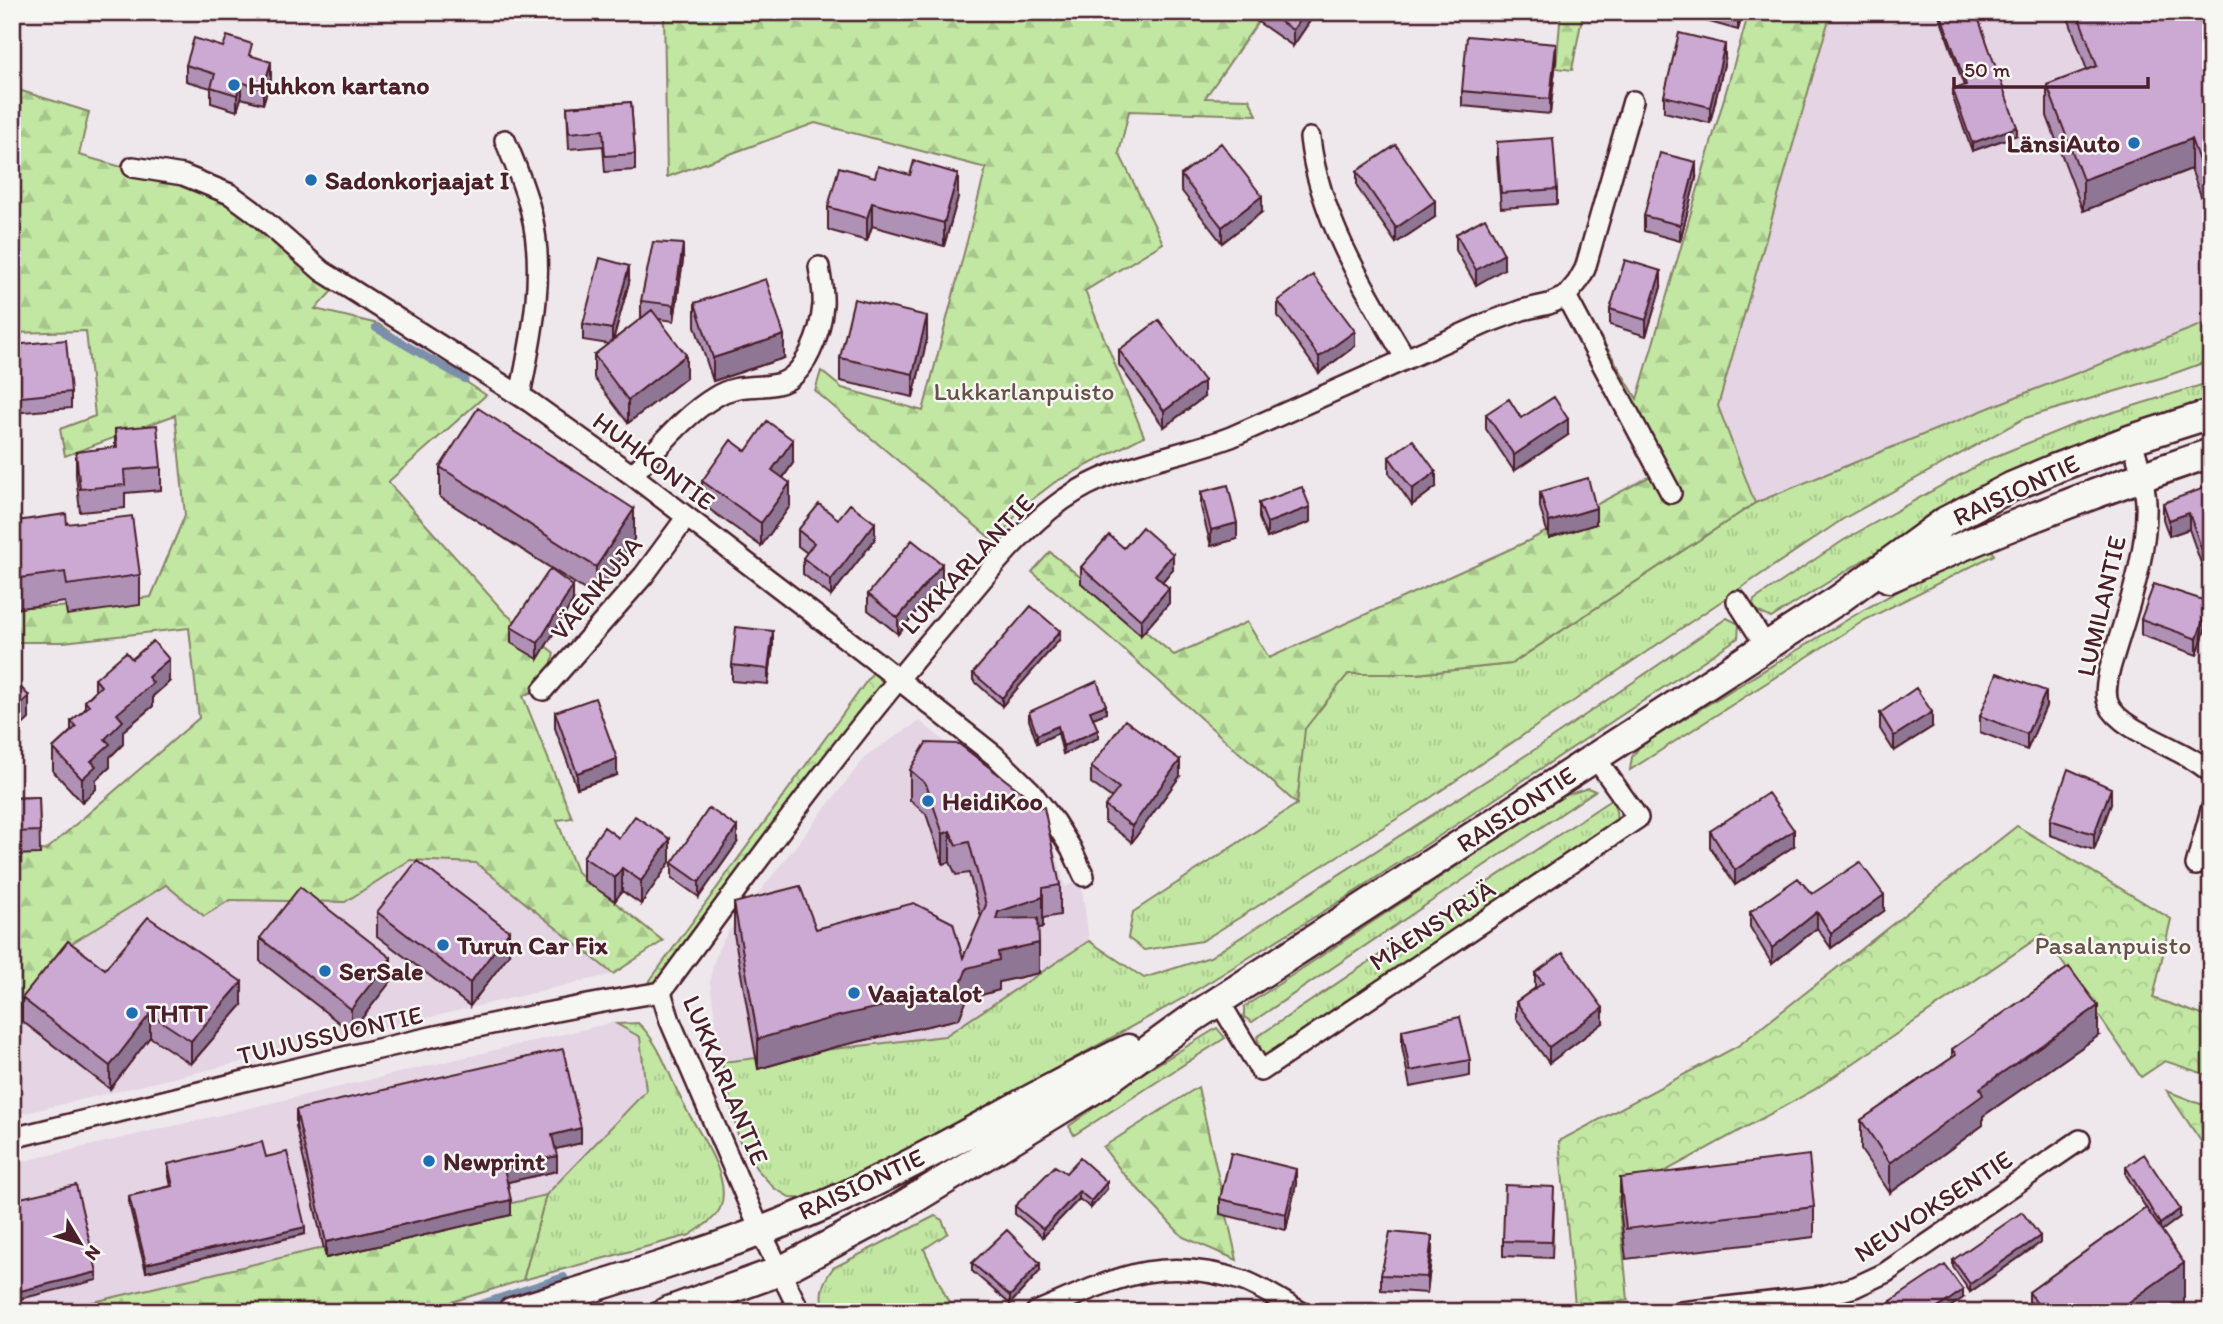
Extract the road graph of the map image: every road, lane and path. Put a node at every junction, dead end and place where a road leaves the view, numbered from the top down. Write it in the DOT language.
graph roads {
  1 [pos="1633,100"];
  2 [pos="1311,138"];
  3 [pos="505,140"];
  4 [pos="133,167"];
  5 [pos="819,267"];
  6 [pos="1566,296"];
  7 [pos="1406,359"];
  8 [pos="520,395"];
  9 [pos="2211,414"];
  10 [pos="2132,439"];
  11 [pos="2211,453"];
  12 [pos="632,475"];
  13 [pos="2141,476"];
  14 [pos="1671,493"];
  15 [pos="686,517"];
  16 [pos="1838,600"];
  17 [pos="1737,601"];
  18 [pos="1766,646"];
  19 [pos="898,679"];
  20 [pos="543,691"];
  21 [pos="1595,757"];
  22 [pos="2211,772"];
  23 [pos="2211,810"];
  24 [pos="2196,864"];
  25 [pos="1084,876"];
  26 [pos="661,992"];
  27 [pos="1219,1001"];
  28 [pos="1194,1017"];
  29 [pos="12,1138"];
  30 [pos="2080,1140"];
  31 [pos="760,1230"];
  32 [pos="780,1271"];
  33 [pos="512,1312"];
  34 [pos="666,1312"];
  35 [pos="800,1312"];
  36 [pos="1036,1312"];
  37 [pos="1301,1312"];
  38 [pos="1681,1312"];
  1 -- 6 [label="street"];
  2 -- 7 [label="street"];
  3 -- 8 [label="street"];
  4 -- 8 [label="street, HUHKONTIE"];
  5 -- 12 [label="street"];
  6 -- 7 [label="street, LUKKARLANTIE"];
  6 -- 14 [label="street"];
  7 -- 19 [label="street, LUKKARLANTIE"];
  8 -- 12 [label="street, HUHKONTIE"];
  9 -- 10 [label="main road, RAISIONTIE"];
  10 -- 13 [label="street, LUMILANTIE"];
  10 -- 16 [label="main road, RAISIONTIE"];
  11 -- 13 [label="main road, RAISIONTIE"];
  12 -- 15 [label="street, HUHKONTIE"];
  13 -- 16 [label="main road, RAISIONTIE"];
  13 -- 22 [label="street, LUMILANTIE"];
  15 -- 19 [label="street, HUHKONTIE"];
  15 -- 20 [label="street, VÄENKUJA"];
  16 -- 18 [label="main road, RAISIONTIE"];
  17 -- 18 [label="street"];
  18 -- 21 [label="main road, RAISIONTIE"];
  19 -- 25 [label="street, HUHKONTIE"];
  19 -- 26 [label="street, LUKKARLANTIE"];
  21 -- 27 [label="main road, RAISIONTIE"];
  21 -- 27 [label="street, MÄENSYRJÄ"];
  23 -- 24 [label="street"];
  26 -- 29 [label="street, TUIJUSSUONTIE"];
  26 -- 31 [label="street, LUKKARLANTIE"];
  27 -- 28 [label="main road, RAISIONTIE"];
  28 -- 31 [label="main road, RAISIONTIE"];
  28 -- 32 [label="main road, RAISIONTIE"];
  30 -- 38 [label="street, NEUVOKSENTIE"];
  31 -- 32 [label="street, LUKKARLANTIE"];
  31 -- 33 [label="main road, RAISIONTIE"];
  32 -- 34 [label="main road, RAISIONTIE"];
  32 -- 35 [label="street, LUKKARLANTIE"];
  36 -- 37 [label="street"];
}
